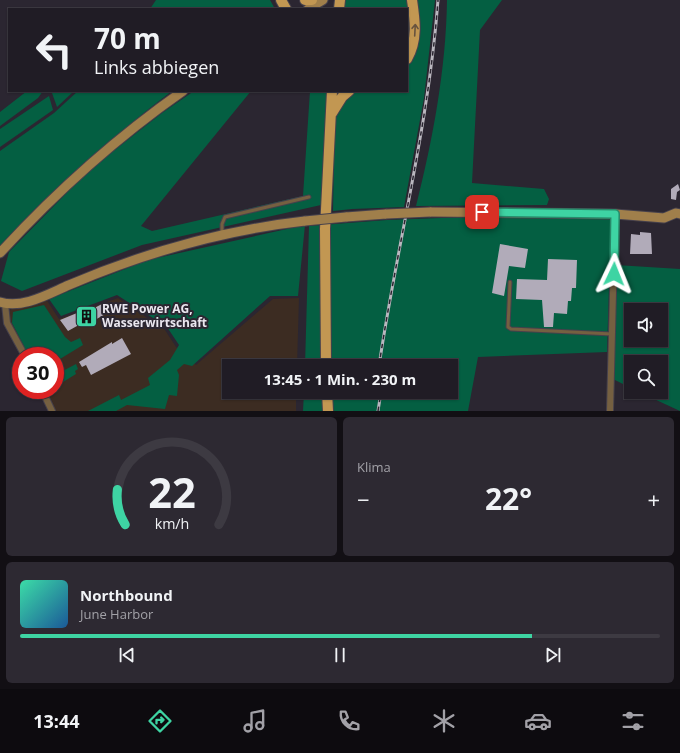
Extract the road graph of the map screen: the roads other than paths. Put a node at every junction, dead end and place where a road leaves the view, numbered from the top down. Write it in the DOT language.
graph roads {
  1 [pos="305,0"];
  2 [pos="312,0"];
  3 [pos="323,0"];
  4 [pos="412,0"];
  5 [pos="310,8"];
  6 [pos="408,57"];
  7 [pos="182,92"];
  8 [pos="332,92"];
  9 [pos="348,92"];
  10 [pos="330,116"];
  11 [pos="309,197"];
  12 [pos="679,212"];
  13 [pos="615,214"];
  14 [pos="222,234"];
  15 [pos="0,253"];
  16 [pos="510,282"];
  17 [pos="3,303"];
  18 [pos="612,334"];
  19 [pos="20,347"];
  20 [pos="326,359"];
  21 [pos="46,399"];
  22 [pos="327,399"];
  23 [pos="52,411"];
  24 [pos="328,411"];
  25 [pos="610,411"];
  1 -- 2 [label="main road"];
  3 -- 5 [label="street"];
  6 -- 4 [label="main road, one-way"];
  7 -- 15 [label="street"];
  8 -- 10 [label="main road"];
  9 -- 10 [label="main road"];
  10 -- 20 [label="main road"];
  11 -- 14 [label="lane"];
  12 -- 13 [label="street"];
  13 -- 14 [label="street, bridge"];
  13 -- 18 [label="street"];
  14 -- 17 [label="street"];
  16 -- 18 [label="lane"];
  17 -- 19 [label="street"];
  18 -- 25 [label="street"];
  21 -- 23 [label="street"];
  22 -- 24 [label="main road"];
}
